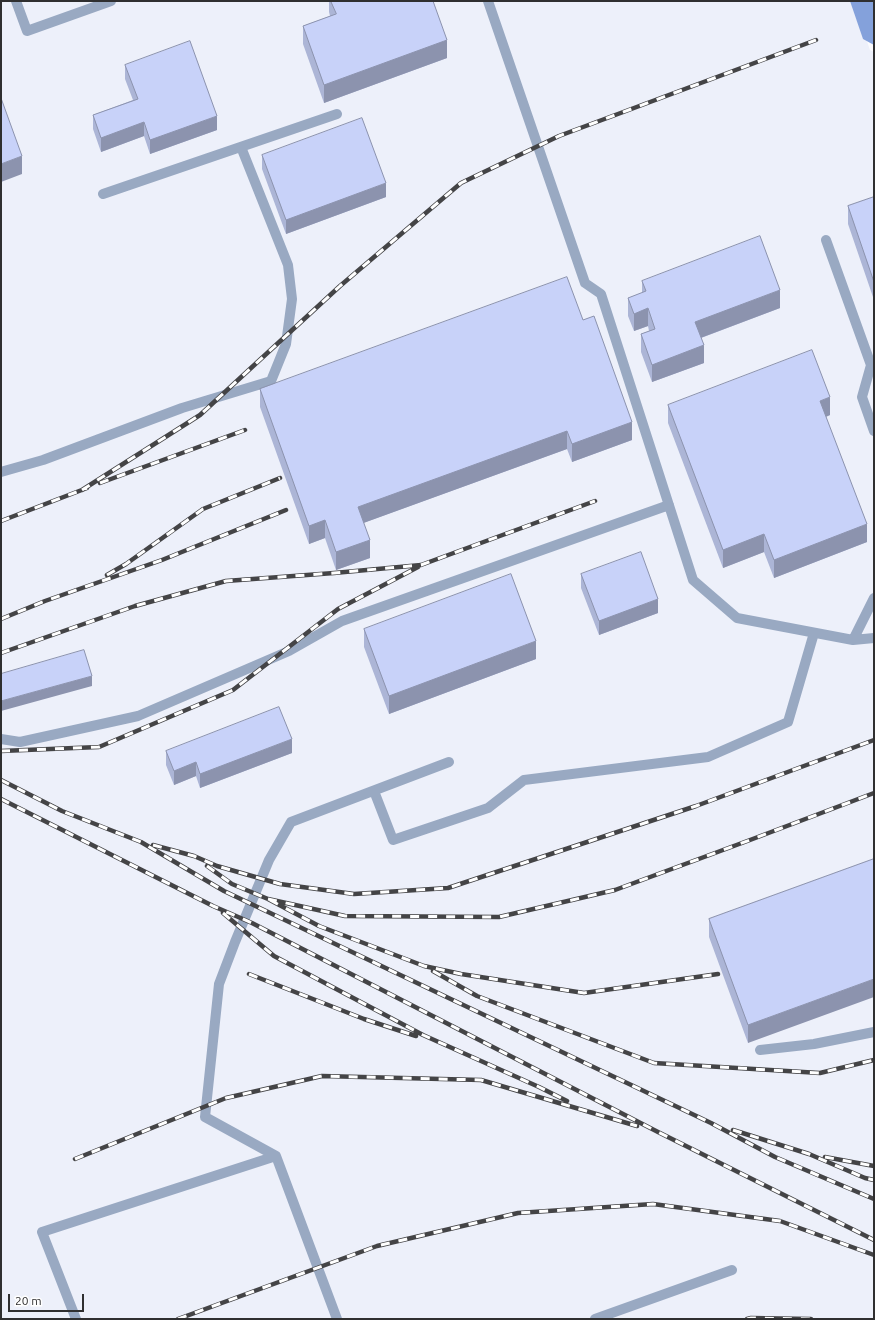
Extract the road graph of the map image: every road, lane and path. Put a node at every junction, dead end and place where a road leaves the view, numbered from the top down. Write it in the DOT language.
graph roads {
  1 [pos="16,1"];
  2 [pos="111,1"];
  3 [pos="488,1"];
  4 [pos="337,114"];
  5 [pos="241,147"];
  6 [pos="104,194"];
  7 [pos="826,240"];
  8 [pos="874,431"];
  9 [pos="1,472"];
  10 [pos="669,505"];
  11 [pos="874,598"];
  12 [pos="814,632"];
  13 [pos="874,638"];
  14 [pos="853,640"];
  15 [pos="1,739"];
  16 [pos="449,762"];
  17 [pos="374,791"];
  18 [pos="874,1032"];
  19 [pos="760,1050"];
  20 [pos="276,1156"];
  21 [pos="732,1270"];
  22 [pos="76,1319"];
  23 [pos="337,1319"];
  24 [pos="595,1319"];
  1 -- 2 [label="lane"];
  3 -- 10 [label="lane"];
  4 -- 5 [label="lane"];
  5 -- 6 [label="lane"];
  5 -- 9 [label="lane"];
  7 -- 8 [label="lane"];
  10 -- 12 [label="lane"];
  10 -- 15 [label="lane"];
  11 -- 14 [label="lane"];
  12 -- 14 [label="lane"];
  12 -- 17 [label="lane"];
  13 -- 14 [label="lane"];
  16 -- 17 [label="lane"];
  17 -- 20 [label="lane"];
  18 -- 19 [label="lane"];
  20 -- 22 [label="lane"];
  20 -- 23 [label="lane"];
  21 -- 24 [label="lane"];
}
